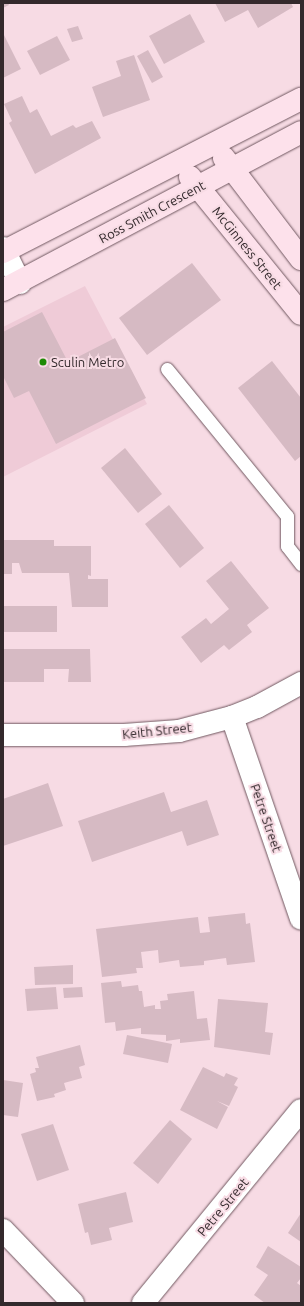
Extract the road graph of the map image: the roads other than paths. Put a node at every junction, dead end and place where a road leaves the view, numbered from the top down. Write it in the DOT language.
graph roads {
  1 [pos="301,99"];
  2 [pos="301,132"];
  3 [pos="213,144"];
  4 [pos="178,162"];
  5 [pos="232,169"];
  6 [pos="198,187"];
  7 [pos="4,251"];
  8 [pos="301,259"];
  9 [pos="12,286"];
  10 [pos="301,314"];
  11 [pos="167,370"];
  12 [pos="301,564"];
  13 [pos="301,683"];
  14 [pos="232,717"];
  15 [pos="3,735"];
  16 [pos="301,918"];
  17 [pos="301,1110"];
  18 [pos="3,1230"];
  19 [pos="73,1303"];
  20 [pos="143,1303"];
  1 -- 3 [label="street"];
  2 -- 5 [label="street, Ross Smith Crescent"];
  3 -- 4 [label="street"];
  3 -- 5 [label="street"];
  4 -- 6 [label="street, McGinness Street"];
  4 -- 7 [label="street"];
  5 -- 6 [label="street, Ross Smith Crescent"];
  5 -- 8 [label="street"];
  6 -- 9 [label="street, Ross Smith Crescent"];
  6 -- 10 [label="street, McGinness Street"];
  7 -- 9 [label="street"];
  11 -- 12 [label="lane"];
  13 -- 14 [label="street, Keith Street"];
  14 -- 15 [label="street, Keith Street"];
  14 -- 16 [label="street, Petre Street"];
  17 -- 20 [label="street, Petre Street"];
  18 -- 19 [label="street"];
}
